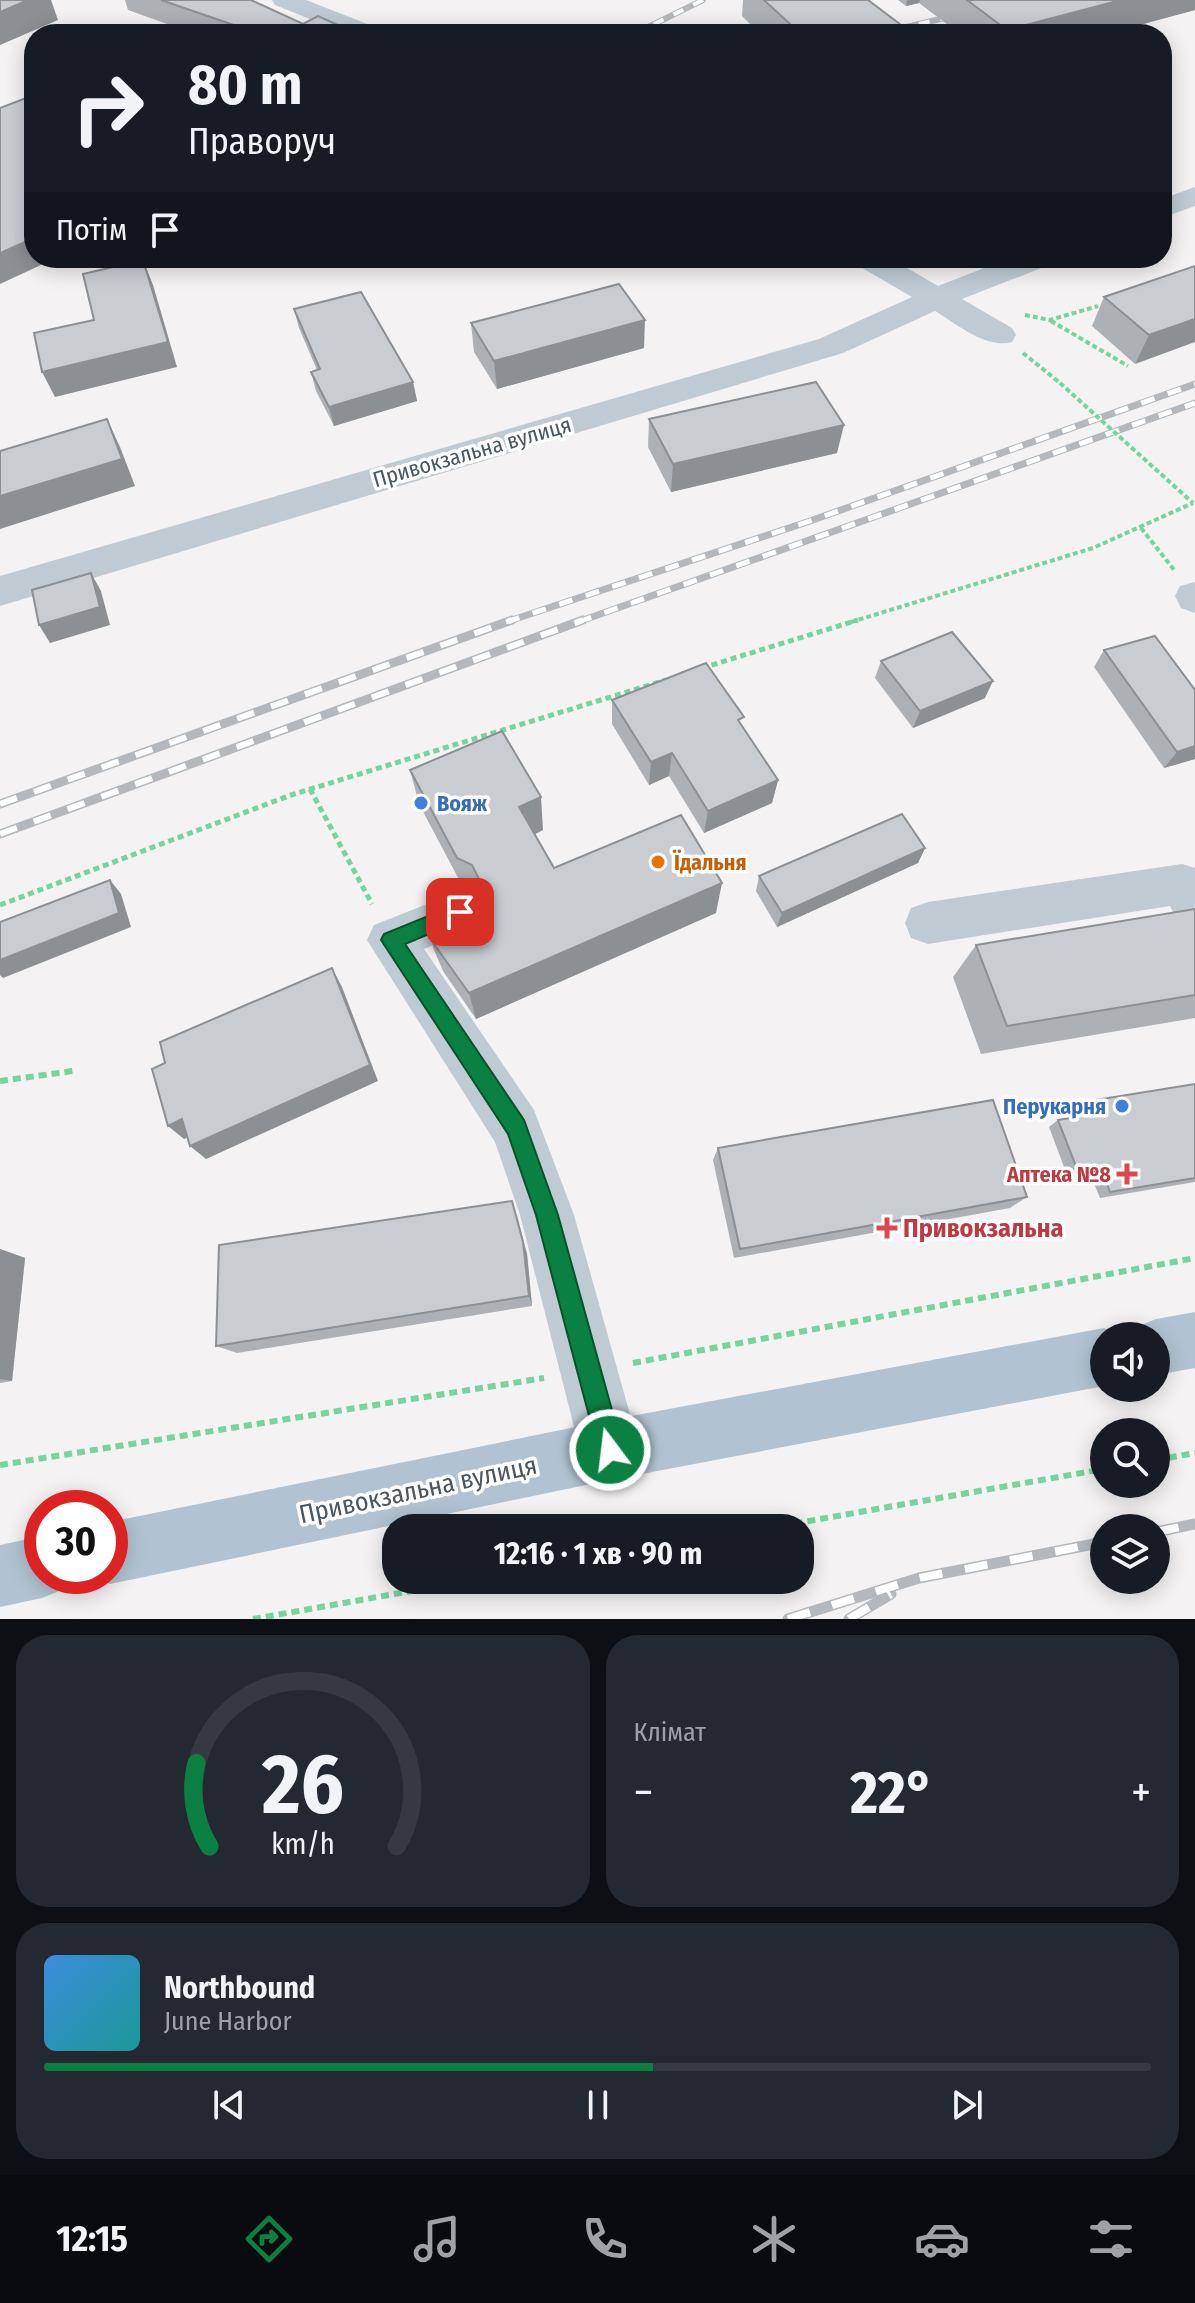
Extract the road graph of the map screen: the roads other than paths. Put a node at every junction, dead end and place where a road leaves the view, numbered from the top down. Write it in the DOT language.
graph roads {
  1 [pos="291,1"];
  2 [pos="347,24"];
  3 [pos="1195,196"];
  4 [pos="1172,205"];
  5 [pos="886,268"];
  6 [pos="1012,268"];
  7 [pos="938,297"];
  8 [pos="1000,335"];
  9 [pos="0,591"];
  10 [pos="1195,909"];
  11 [pos="460,912"];
  12 [pos="928,923"];
  13 [pos="1195,1340"];
  14 [pos="1170,1344"];
  15 [pos="1090,1360"];
  16 [pos="610,1450"];
  17 [pos="128,1549"];
  18 [pos="24,1571"];
  19 [pos="0,1576"];
  1 -- 2 [label="street"];
  3 -- 4 [label="street"];
  5 -- 7 [label="street"];
  6 -- 7 [label="street, Привокзальна вулиця"];
  7 -- 8 [label="street"];
  7 -- 9 [label="street, Привокзальна вулиця"];
  10 -- 12 [label="street"];
  11 -- 16 [label="street"];
  13 -- 14 [label="main road"];
  15 -- 16 [label="main road, Привокзальна вулиця"];
  16 -- 17 [label="main road, Привокзальна вулиця"];
  18 -- 19 [label="main road"];
}
